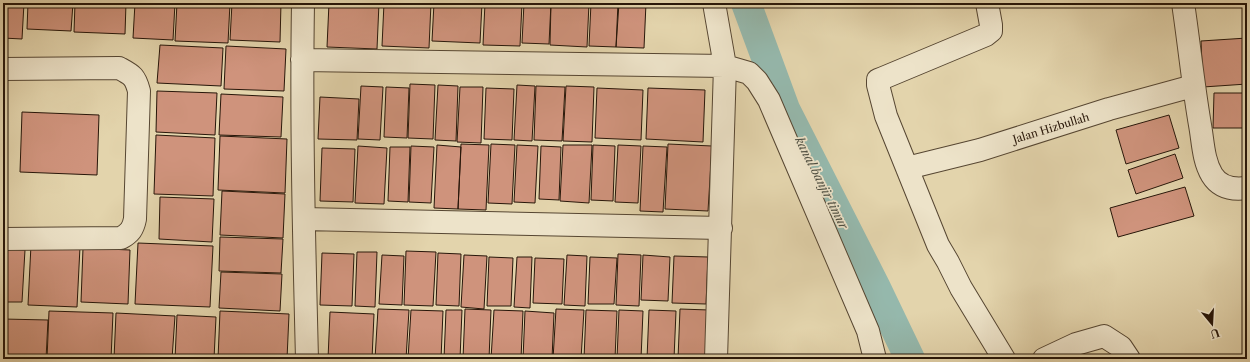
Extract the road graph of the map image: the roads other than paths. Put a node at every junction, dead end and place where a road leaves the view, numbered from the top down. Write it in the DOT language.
graph roads {
  1 [pos="303,3"];
  2 [pos="714,3"];
  3 [pos="987,3"];
  4 [pos="1183,3"];
  5 [pos="302,60"];
  6 [pos="725,66"];
  7 [pos="3,69"];
  8 [pos="1193,86"];
  9 [pos="907,168"];
  10 [pos="1247,188"];
  11 [pos="304,219"];
  12 [pos="721,228"];
  13 [pos="3,239"];
  14 [pos="307,359"];
  15 [pos="716,359"];
  16 [pos="875,359"];
  17 [pos="1004,359"];
  18 [pos="1044,359"];
  19 [pos="1129,359"];
  1 -- 5 [label="street"];
  2 -- 6 [label="street"];
  3 -- 9 [label="street"];
  4 -- 8 [label="street"];
  5 -- 6 [label="street"];
  5 -- 11 [label="street"];
  6 -- 12 [label="street"];
  6 -- 16 [label="street"];
  7 -- 13 [label="street"];
  8 -- 9 [label="street, Jalan Hizbullah"];
  8 -- 10 [label="street"];
  9 -- 17 [label="street"];
  11 -- 12 [label="street"];
  11 -- 14 [label="street"];
  12 -- 15 [label="street"];
  18 -- 19 [label="street"];
}
